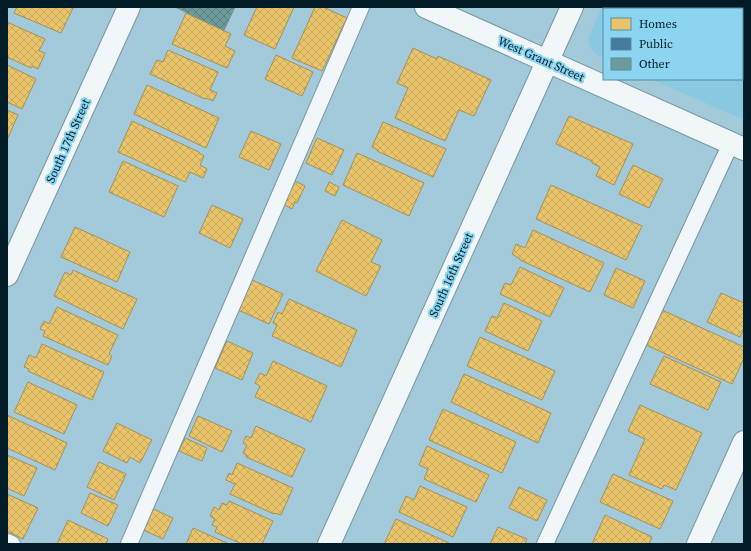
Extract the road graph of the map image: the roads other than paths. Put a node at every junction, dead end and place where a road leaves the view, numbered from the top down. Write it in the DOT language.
graph roads {
  1 [pos="129,7"];
  2 [pos="361,7"];
  3 [pos="426,7"];
  4 [pos="572,7"];
  5 [pos="547,62"];
  6 [pos="738,146"];
  7 [pos="7,276"];
  8 [pos="744,442"];
  9 [pos="7,542"];
  10 [pos="12,544"];
  11 [pos="129,544"];
  12 [pos="329,544"];
  13 [pos="545,544"];
  14 [pos="698,544"];
  1 -- 7 [label="street, South 17th Street"];
  2 -- 11 [label="lane"];
  3 -- 5 [label="street, West Grant Street"];
  4 -- 5 [label="street, South 16th Street"];
  5 -- 6 [label="street, West Grant Street"];
  5 -- 12 [label="street, South 16th Street"];
  6 -- 13 [label="lane"];
  8 -- 14 [label="street"];
  9 -- 10 [label="lane"];
}
